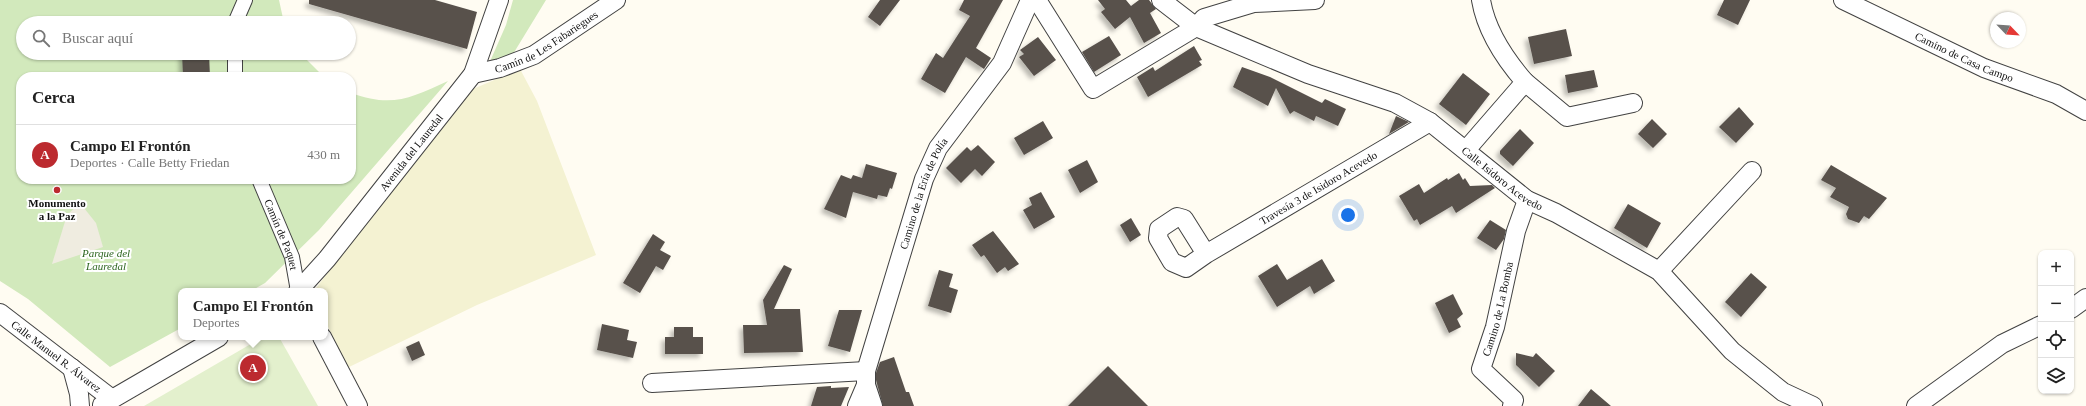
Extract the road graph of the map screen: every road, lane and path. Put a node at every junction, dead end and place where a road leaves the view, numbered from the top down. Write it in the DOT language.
graph roads {
  1 [pos="245,0"];
  2 [pos="499,0"];
  3 [pos="616,0"];
  4 [pos="1030,0"];
  5 [pos="1037,0"];
  6 [pos="1161,0"];
  7 [pos="1315,0"];
  8 [pos="1481,0"];
  9 [pos="1843,0"];
  10 [pos="238,16"];
  11 [pos="1196,27"];
  12 [pos="235,60"];
  13 [pos="235,72"];
  14 [pos="473,74"];
  15 [pos="1525,82"];
  16 [pos="1633,103"];
  17 [pos="2086,110"];
  18 [pos="1430,122"];
  19 [pos="1466,150"];
  20 [pos="1752,171"];
  21 [pos="261,184"];
  22 [pos="1527,200"];
  23 [pos="1206,254"];
  24 [pos="1659,271"];
  25 [pos="297,288"];
  26 [pos="301,288"];
  27 [pos="2086,298"];
  28 [pos="2074,307"];
  29 [pos="0,313"];
  30 [pos="2038,326"];
  31 [pos="214,340"];
  32 [pos="324,340"];
  33 [pos="72,368"];
  34 [pos="866,378"];
  35 [pos="652,384"];
  36 [pos="106,403"];
  37 [pos="80,406"];
  38 [pos="358,406"];
  39 [pos="857,406"];
  40 [pos="873,406"];
  41 [pos="1512,406"];
  42 [pos="1812,406"];
  43 [pos="1916,406"];
  1 -- 10 [label="street"];
  2 -- 14 [label="street, Avenida del Lauredal"];
  3 -- 14 [label="street, Camín de Les Fabariegues"];
  4 -- 34 [label="street, Camino de la Ería de Polía"];
  5 -- 11 [label="street"];
  6 -- 11 [label="street, Calle Isidoro Acevedo"];
  7 -- 11 [label="street"];
  8 -- 15 [label="street"];
  9 -- 17 [label="street, Camino de Casa Campo"];
  11 -- 18 [label="street, Calle Isidoro Acevedo"];
  12 -- 13 [label="street"];
  14 -- 26 [label="street, Avenida del Lauredal"];
  15 -- 16 [label="street"];
  15 -- 19 [label="street"];
  18 -- 19 [label="street, Calle Isidoro Acevedo"];
  18 -- 23 [label="street, Travesía 3 de Isidoro Acevedo"];
  19 -- 22 [label="street, Calle Isidoro Acevedo"];
  20 -- 24 [label="street"];
  21 -- 25 [label="street, Camín de Paquet"];
  22 -- 24 [label="street, Calle Isidoro Acevedo"];
  22 -- 41 [label="street, Camino de La Bomba"];
  24 -- 42 [label="street, Calle Isidoro Acevedo"];
  27 -- 28 [label="street"];
  29 -- 33 [label="street, Calle Manuel R. Álvarez"];
  30 -- 43 [label="street"];
  31 -- 36 [label="street"];
  32 -- 38 [label="street"];
  33 -- 36 [label="street, Calle Manuel R. Álvarez"];
  33 -- 37 [label="street"];
  34 -- 35 [label="street"];
  34 -- 39 [label="street, Camino de la Ería de Polía"];
  34 -- 40 [label="street"];
}
